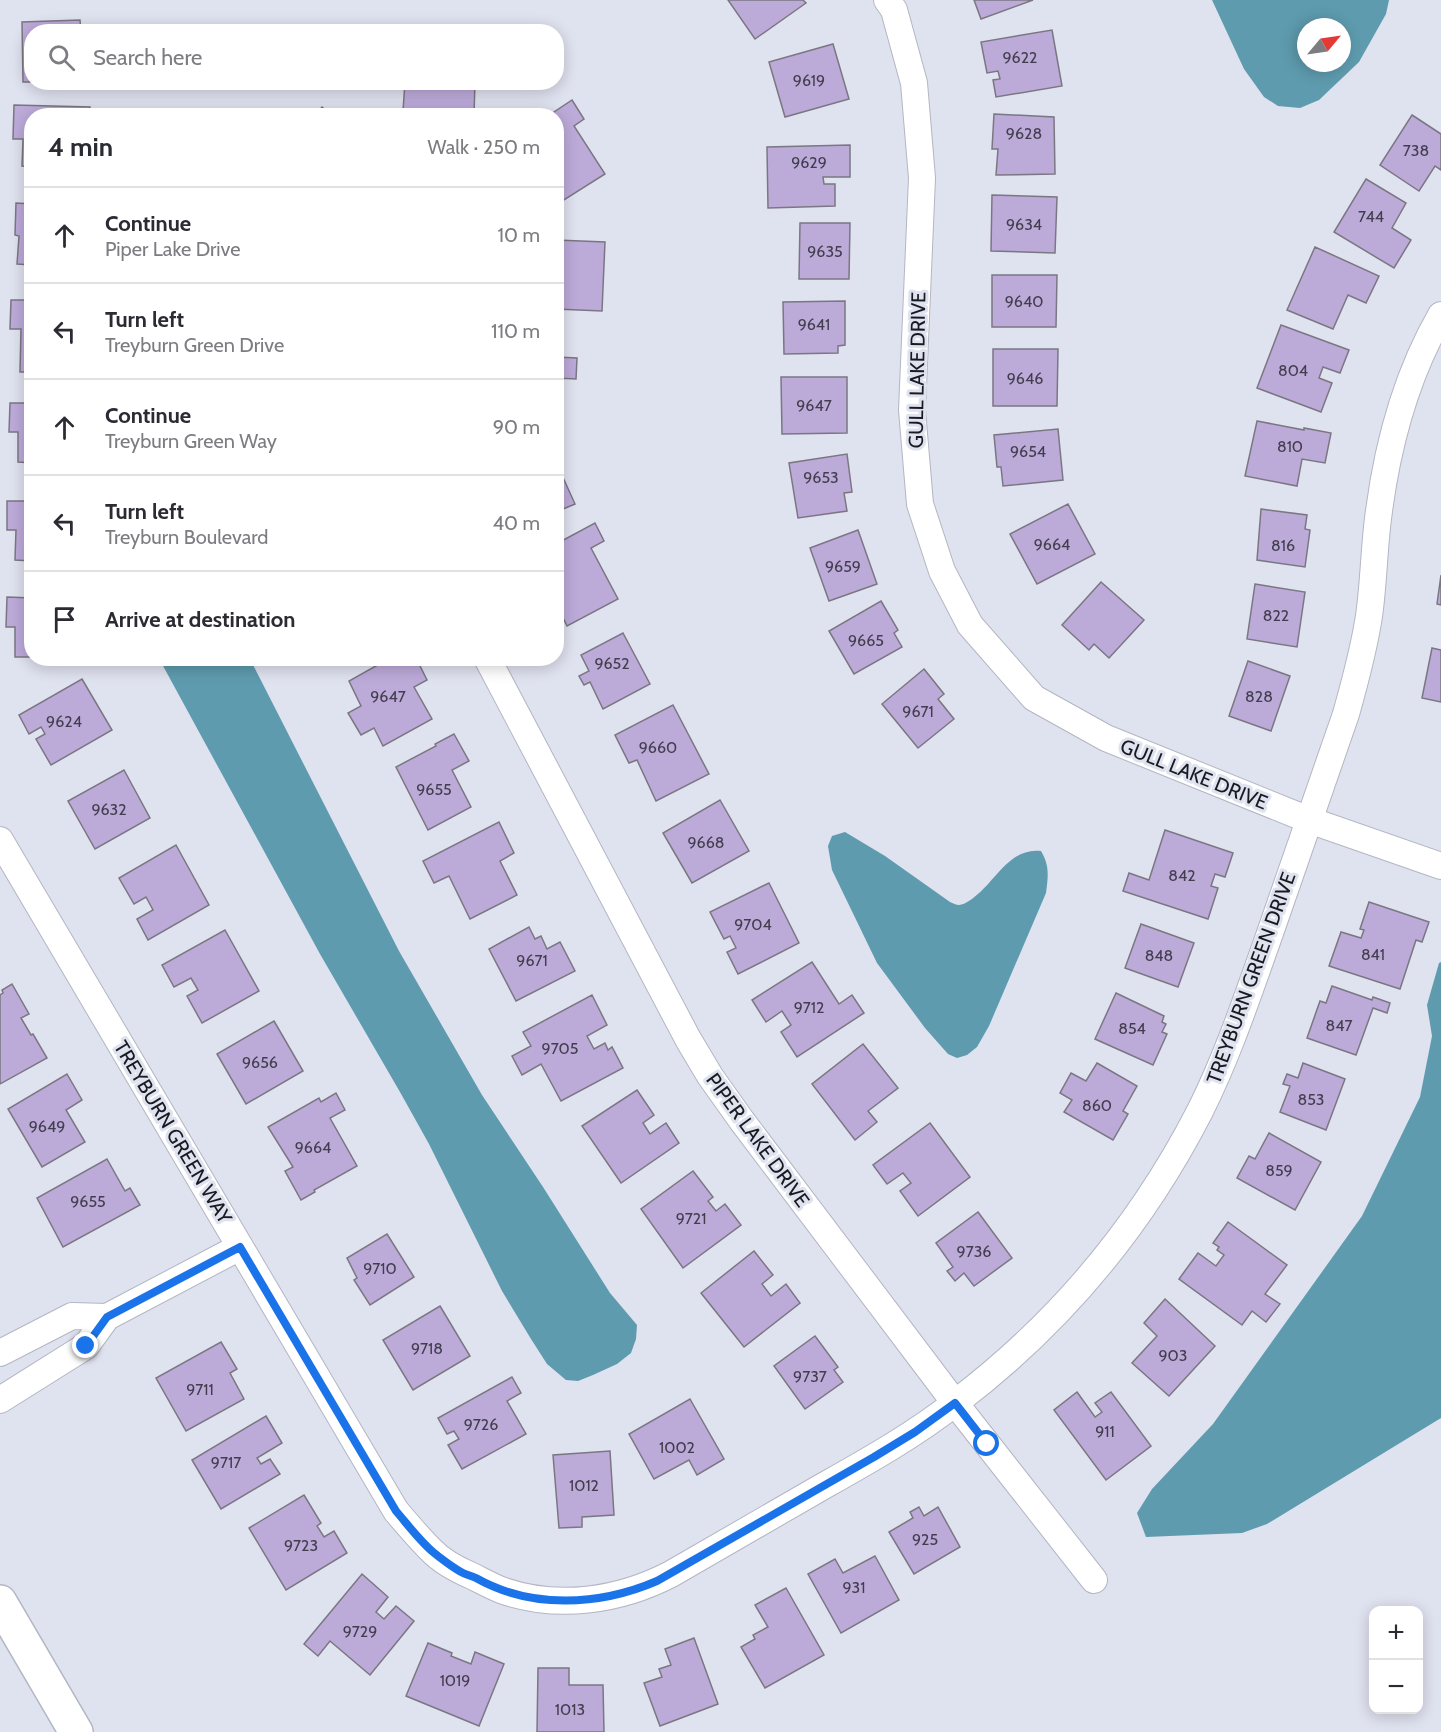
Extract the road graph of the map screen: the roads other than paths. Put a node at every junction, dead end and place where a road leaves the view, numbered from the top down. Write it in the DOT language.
graph roads {
  1 [pos="886,0"];
  2 [pos="1441,315"];
  3 [pos="491,666"];
  4 [pos="1309,820"];
  5 [pos="0,840"];
  6 [pos="1441,866"];
  7 [pos="240,1247"];
  8 [pos="107,1317"];
  9 [pos="0,1353"];
  10 [pos="0,1400"];
  11 [pos="955,1403"];
  12 [pos="1094,1580"];
  13 [pos="484,1583"];
  14 [pos="0,1602"];
  15 [pos="76,1732"];
  1 -- 4 [label="street, GULL LAKE DRIVE"];
  2 -- 4 [label="street, TREYBURN GREEN DRIVE"];
  3 -- 11 [label="street, PIPER LAKE DRIVE"];
  4 -- 6 [label="street, GULL LAKE DRIVE"];
  4 -- 11 [label="street, TREYBURN GREEN DRIVE"];
  5 -- 7 [label="street, TREYBURN GREEN WAY"];
  7 -- 8 [label="street"];
  7 -- 13 [label="street, TREYBURN GREEN WAY"];
  8 -- 9 [label="street"];
  8 -- 10 [label="street"];
  11 -- 12 [label="street, PIPER LAKE DRIVE"];
  11 -- 13 [label="street, TREYBURN GREEN DRIVE"];
  14 -- 15 [label="street"];
}
